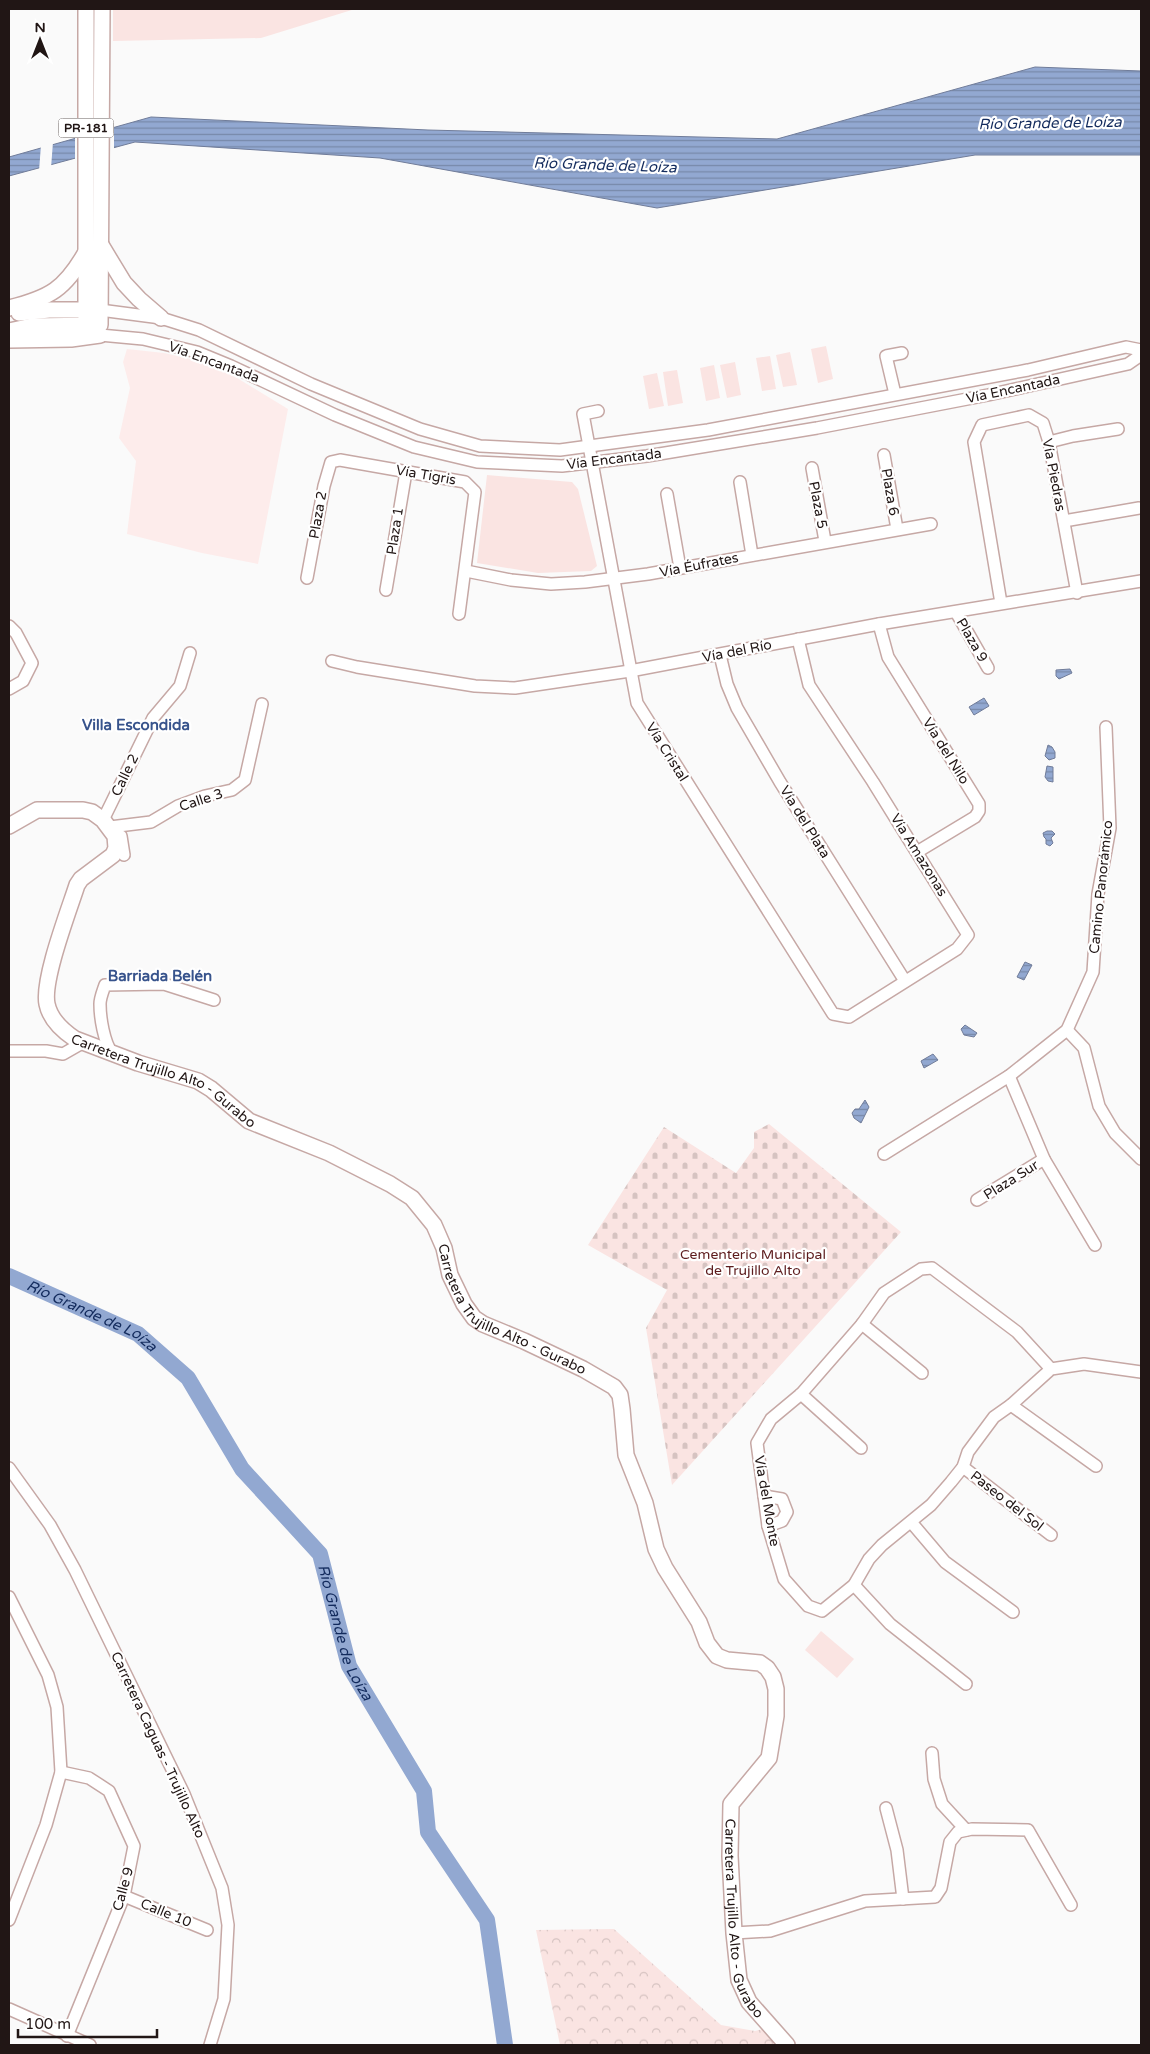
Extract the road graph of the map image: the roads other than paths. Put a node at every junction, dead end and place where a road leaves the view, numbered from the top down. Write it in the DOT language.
graph roads {
  1 [pos="86,14"];
  2 [pos="102,14"];
  3 [pos="94,242"];
  4 [pos="9,308"];
  5 [pos="9,315"];
  6 [pos="161,318"];
  7 [pos="94,321"];
  8 [pos="9,331"];
  9 [pos="9,340"];
  10 [pos="1141,350"];
  11 [pos="902,353"];
  12 [pos="1141,355"];
  13 [pos="895,394"];
  14 [pos="598,411"];
  15 [pos="1118,429"];
  16 [pos="1049,442"];
  17 [pos="589,447"];
  18 [pos="884,455"];
  19 [pos="340,460"];
  20 [pos="592,463"];
  21 [pos="812,468"];
  22 [pos="406,472"];
  23 [pos="740,482"];
  24 [pos="667,494"];
  25 [pos="1139,508"];
  26 [pos="1064,522"];
  27 [pos="931,524"];
  28 [pos="897,530"];
  29 [pos="825,541"];
  30 [pos="752,555"];
  31 [pos="680,568"];
  32 [pos="466,571"];
  33 [pos="307,578"];
  34 [pos="614,578"];
  35 [pos="1141,581"];
  36 [pos="386,590"];
  37 [pos="1077,593"];
  38 [pos="1001,603"];
  39 [pos="956,612"];
  40 [pos="459,614"];
  41 [pos="879,624"];
  42 [pos="9,626"];
  43 [pos="798,640"];
  44 [pos="190,653"];
  45 [pos="720,655"];
  46 [pos="332,661"];
  47 [pos="988,668"];
  48 [pos="630,671"];
  49 [pos="9,689"];
  50 [pos="262,704"];
  51 [pos="1106,727"];
  52 [pos="110,824"];
  53 [pos="9,826"];
  54 [pos="917,852"];
  55 [pos="124,855"];
  56 [pos="905,981"];
  57 [pos="214,1000"];
  58 [pos="840,1016"];
  59 [pos="1068,1030"];
  60 [pos="84,1042"];
  61 [pos="9,1051"];
  62 [pos="112,1053"];
  63 [pos="1009,1076"];
  64 [pos="884,1154"];
  65 [pos="1141,1158"];
  66 [pos="1044,1160"];
  67 [pos="978,1200"];
  68 [pos="1095,1245"];
  69 [pos="862,1324"];
  70 [pos="1051,1369"];
  71 [pos="1141,1372"];
  72 [pos="922,1373"];
  73 [pos="801,1394"];
  74 [pos="1011,1405"];
  75 [pos="861,1448"];
  76 [pos="1096,1466"];
  77 [pos="963,1467"];
  78 [pos="9,1468"];
  79 [pos="764,1496"];
  80 [pos="912,1522"];
  81 [pos="768,1526"];
  82 [pos="1052,1535"];
  83 [pos="854,1585"];
  84 [pos="9,1597"];
  85 [pos="1013,1612"];
  86 [pos="966,1684"];
  87 [pos="932,1753"];
  88 [pos="61,1772"];
  89 [pos="886,1808"];
  90 [pos="966,1830"];
  91 [pos="124,1896"];
  92 [pos="903,1899"];
  93 [pos="1071,1905"];
  94 [pos="9,1919"];
  95 [pos="207,1930"];
  96 [pos="734,1932"];
  97 [pos="9,2009"];
  98 [pos="68,2036"];
  99 [pos="90,2045"];
  100 [pos="210,2045"];
  101 [pos="787,2045"];
  1 -- 3 [label="main road, PR-181"];
  2 -- 3 [label="main road, PR-181"];
  3 -- 4 [label="main road"];
  3 -- 6 [label="main road"];
  3 -- 7 [label="main road, PR-181"];
  5 -- 7 [label="main road"];
  6 -- 7 [label="street, Vía Encantada"];
  6 -- 17 [label="street, Vía Encantada"];
  7 -- 8 [label="main road"];
  7 -- 9 [label="main road"];
  7 -- 20 [label="street, Vía Encantada"];
  10 -- 13 [label="street, Vía Encantada"];
  11 -- 13 [label="street"];
  12 -- 20 [label="street, Vía Encantada"];
  13 -- 17 [label="street, Vía Encantada"];
  14 -- 17 [label="street, Vía Cristal"];
  15 -- 16 [label="street"];
  16 -- 26 [label="street, Vía Piedras"];
  16 -- 38 [label="street, Vía Piedras"];
  17 -- 20 [label="street, Vía Cristal"];
  18 -- 28 [label="street, Plaza 6"];
  19 -- 22 [label="street, Vía Tigris"];
  19 -- 33 [label="street, Plaza 2"];
  20 -- 34 [label="street, Vía Cristal"];
  21 -- 29 [label="street, Plaza 5"];
  22 -- 32 [label="street, Vía Tigris"];
  22 -- 36 [label="street, Plaza 1"];
  23 -- 30 [label="street"];
  24 -- 31 [label="street"];
  25 -- 26 [label="street"];
  26 -- 37 [label="street, Vía Piedras"];
  27 -- 28 [label="street, Vía Éufrates"];
  28 -- 29 [label="street, Vía Éufrates"];
  29 -- 30 [label="street, Vía Éufrates"];
  30 -- 31 [label="street, Vía Éufrates"];
  31 -- 34 [label="street, Vía Éufrates"];
  32 -- 34 [label="street, Vía Éufrates"];
  32 -- 40 [label="street, Vía Tigris"];
  34 -- 48 [label="street, Vía Cristal"];
  35 -- 37 [label="street, Vía del Río"];
  37 -- 38 [label="street, Vía del Río"];
  38 -- 39 [label="street, Vía del Río"];
  39 -- 41 [label="street, Vía del Río"];
  39 -- 47 [label="street, Plaza 9"];
  41 -- 43 [label="street, Vía del Río"];
  41 -- 54 [label="street, Vía del Nilo"];
  42 -- 49 [label="street"];
  43 -- 45 [label="street, Vía del Río"];
  43 -- 54 [label="street, Vía Amazonas"];
  44 -- 52 [label="street, Calle 2"];
  45 -- 48 [label="street, Vía del Río"];
  45 -- 56 [label="street, Vía del Plata"];
  46 -- 48 [label="street, Vía del Río"];
  48 -- 58 [label="street, Vía Cristal"];
  50 -- 52 [label="street, Calle 3"];
  51 -- 59 [label="street, Camino Panorámico"];
  52 -- 53 [label="main road"];
  52 -- 55 [label="street"];
  52 -- 60 [label="main road, Carretera Trujillo Alto - Gurabo"];
  54 -- 56 [label="street, Vía Amazonas"];
  56 -- 58 [label="street, Vía Amazonas"];
  57 -- 62 [label="street"];
  59 -- 63 [label="street, Camino Panorámico"];
  59 -- 65 [label="street"];
  60 -- 61 [label="street"];
  60 -- 62 [label="main road, Carretera Trujillo Alto - Gurabo"];
  62 -- 96 [label="main road, Carretera Trujillo Alto - Gurabo"];
  63 -- 64 [label="street, Camino Panorámico"];
  63 -- 66 [label="street"];
  66 -- 67 [label="street, Plaza Sur"];
  66 -- 68 [label="street"];
  69 -- 70 [label="street, Vía del Monte"];
  69 -- 72 [label="street"];
  69 -- 73 [label="street, Vía del Monte"];
  70 -- 71 [label="street"];
  70 -- 74 [label="street, Vía del Monte"];
  73 -- 75 [label="street"];
  73 -- 79 [label="street, Vía del Monte"];
  74 -- 76 [label="street"];
  74 -- 77 [label="street, Vía del Monte"];
  77 -- 80 [label="street, Vía del Monte"];
  77 -- 82 [label="street, Paseo del Sol"];
  78 -- 100 [label="street, Carretera Caguas - Trujillo Alto"];
  79 -- 81 [label="street, Vía del Monte"];
  79 -- 81 [label="street"];
  80 -- 83 [label="street, Vía del Monte"];
  80 -- 85 [label="street"];
  81 -- 83 [label="street, Vía del Monte"];
  83 -- 86 [label="street"];
  84 -- 88 [label="street"];
  87 -- 90 [label="street"];
  88 -- 91 [label="street, Calle 9"];
  88 -- 94 [label="street"];
  89 -- 92 [label="street"];
  90 -- 92 [label="street"];
  90 -- 93 [label="street"];
  91 -- 95 [label="street, Calle 10"];
  91 -- 98 [label="street, Calle 9"];
  92 -- 96 [label="street"];
  96 -- 101 [label="main road, Carretera Trujillo Alto - Gurabo"];
  97 -- 98 [label="street"];
  98 -- 99 [label="street"];
}
